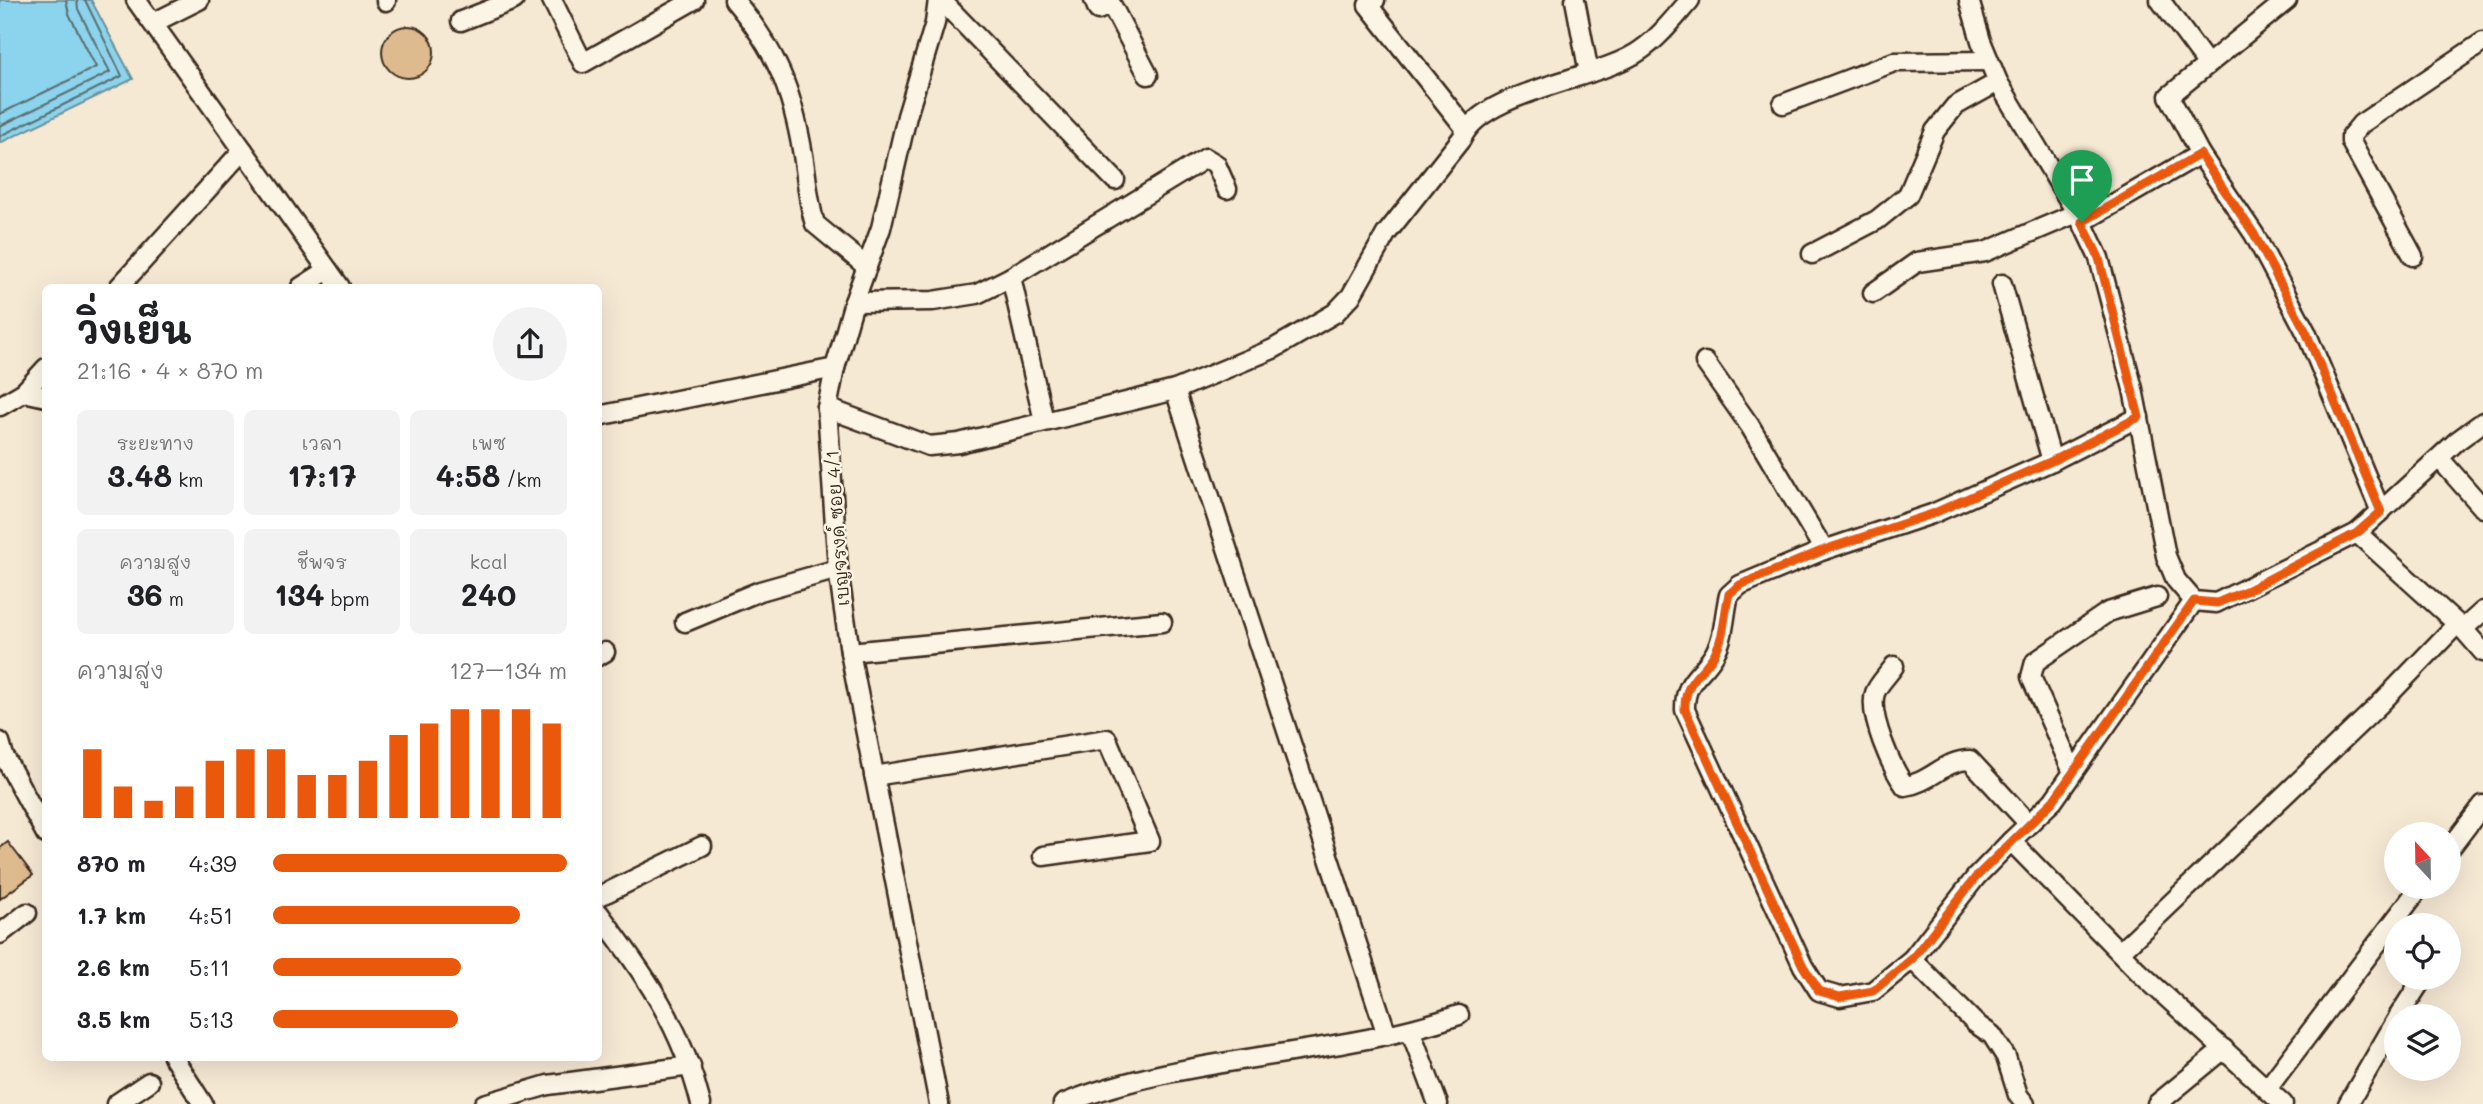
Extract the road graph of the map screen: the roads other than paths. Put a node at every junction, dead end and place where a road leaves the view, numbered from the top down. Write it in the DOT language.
graph roads {
  1 [pos="136,0"];
  2 [pos="199,0"];
  3 [pos="512,0"];
  4 [pos="552,0"];
  5 [pos="694,0"];
  6 [pos="734,0"];
  7 [pos="940,0"];
  8 [pos="1094,0"];
  9 [pos="1375,0"];
  10 [pos="1575,0"];
  11 [pos="1690,0"];
  12 [pos="1969,0"];
  13 [pos="2160,0"];
  14 [pos="2287,0"];
  15 [pos="461,21"];
  16 [pos="153,23"];
  17 [pos="2483,42"];
  18 [pos="1989,61"];
  19 [pos="2206,62"];
  20 [pos="1588,74"];
  21 [pos="1148,75"];
  22 [pos="1998,82"];
  23 [pos="1783,104"];
  24 [pos="1466,129"];
  25 [pos="243,150"];
  26 [pos="2200,154"];
  27 [pos="1115,180"];
  28 [pos="1227,189"];
  29 [pos="2080,218"];
  30 [pos="1812,254"];
  31 [pos="2413,256"];
  32 [pos="867,267"];
  33 [pos="328,270"];
  34 [pos="1011,277"];
  35 [pos="122,284"];
  36 [pos="306,284"];
  37 [pos="338,284"];
  38 [pos="2002,284"];
  39 [pos="1873,293"];
  40 [pos="854,302"];
  41 [pos="1705,362"];
  42 [pos="835,368"];
  43 [pos="42,372"];
  44 [pos="1175,390"];
  45 [pos="24,392"];
  46 [pos="42,396"];
  47 [pos="0,406"];
  48 [pos="827,408"];
  49 [pos="602,415"];
  50 [pos="2139,417"];
  51 [pos="1044,421"];
  52 [pos="2483,422"];
  53 [pos="2439,458"];
  54 [pos="2052,461"];
  55 [pos="2483,508"];
  56 [pos="2381,512"];
  57 [pos="2357,533"];
  58 [pos="1824,550"];
  59 [pos="838,569"];
  60 [pos="2157,597"];
  61 [pos="2194,601"];
  62 [pos="2483,611"];
  63 [pos="685,622"];
  64 [pos="1162,622"];
  65 [pos="2460,627"];
  66 [pos="850,652"];
  67 [pos="2483,652"];
  68 [pos="1894,666"];
  69 [pos="0,742"];
  70 [pos="2072,770"];
  71 [pos="874,776"];
  72 [pos="2483,805"];
  73 [pos="2029,824"];
  74 [pos="42,827"];
  75 [pos="2461,834"];
  76 [pos="2011,841"];
  77 [pos="702,846"];
  78 [pos="1043,856"];
  79 [pos="602,895"];
  80 [pos="2410,900"];
  81 [pos="27,913"];
  82 [pos="602,917"];
  83 [pos="0,934"];
  84 [pos="2121,951"];
  85 [pos="1912,959"];
  86 [pos="1459,1016"];
  87 [pos="1411,1032"];
  88 [pos="1387,1035"];
  89 [pos="2384,1041"];
  90 [pos="2224,1049"];
  91 [pos="176,1061"];
  92 [pos="691,1066"];
  93 [pos="149,1082"];
  94 [pos="2267,1089"];
  95 [pos="116,1104"];
  96 [pos="203,1104"];
  97 [pos="484,1104"];
  98 [pos="701,1104"];
  99 [pos="939,1104"];
  100 [pos="1063,1104"];
  101 [pos="1438,1104"];
  102 [pos="2025,1104"];
  103 [pos="2157,1104"];
  104 [pos="2283,1104"];
  105 [pos="2347,1104"];
  1 -- 16 [label="street"];
  2 -- 16 [label="street"];
  3 -- 15 [label="street"];
  4 -- 5 [label="street"];
  6 -- 32 [label="street"];
  7 -- 27 [label="street"];
  7 -- 32 [label="street, เบญจรงด์ ซอย 4/1"];
  8 -- 21 [label="street"];
  9 -- 24 [label="street"];
  10 -- 20 [label="street"];
  11 -- 20 [label="street"];
  12 -- 18 [label="street"];
  13 -- 19 [label="street"];
  14 -- 19 [label="street"];
  16 -- 25 [label="street"];
  17 -- 31 [label="street"];
  18 -- 22 [label="street"];
  18 -- 23 [label="street"];
  19 -- 26 [label="street"];
  20 -- 24 [label="street"];
  22 -- 29 [label="street"];
  22 -- 30 [label="street"];
  24 -- 44 [label="street"];
  25 -- 33 [label="street"];
  25 -- 35 [label="street"];
  26 -- 29 [label="street"];
  26 -- 56 [label="street"];
  28 -- 34 [label="street"];
  29 -- 39 [label="street"];
  29 -- 50 [label="street"];
  32 -- 40 [label="street, เบญจรงด์ ซอย 4/1"];
  33 -- 36 [label="street"];
  33 -- 37 [label="street"];
  34 -- 40 [label="street"];
  34 -- 51 [label="street"];
  38 -- 54 [label="street"];
  40 -- 42 [label="street, เบญจรงด์ ซอย 4/1"];
  41 -- 58 [label="street"];
  42 -- 48 [label="street, เบญจรงด์ ซอย 4/1"];
  42 -- 49 [label="street"];
  43 -- 45 [label="street"];
  44 -- 51 [label="street"];
  44 -- 88 [label="street"];
  45 -- 46 [label="street"];
  45 -- 47 [label="street"];
  48 -- 51 [label="street"];
  48 -- 59 [label="street, เบญจรงด์ ซอย 4/1"];
  50 -- 54 [label="street"];
  50 -- 61 [label="street"];
  52 -- 53 [label="street"];
  53 -- 55 [label="street"];
  53 -- 56 [label="street"];
  54 -- 58 [label="street"];
  56 -- 57 [label="street"];
  57 -- 61 [label="street"];
  57 -- 65 [label="street"];
  58 -- 85 [label="street"];
  59 -- 63 [label="street"];
  59 -- 66 [label="street, เบญจรงด์ ซอย 4/1"];
  60 -- 70 [label="street"];
  61 -- 70 [label="street"];
  62 -- 65 [label="street"];
  64 -- 66 [label="street"];
  65 -- 67 [label="street"];
  65 -- 84 [label="street"];
  66 -- 71 [label="street, เบญจรงด์ ซอย 4/1"];
  68 -- 73 [label="street"];
  69 -- 74 [label="street"];
  70 -- 73 [label="street"];
  71 -- 78 [label="street"];
  71 -- 99 [label="street, เบญจรงด์ ซอย 4/1"];
  72 -- 75 [label="street"];
  73 -- 76 [label="street"];
  76 -- 84 [label="street"];
  76 -- 85 [label="street"];
  77 -- 79 [label="street"];
  80 -- 94 [label="street"];
  81 -- 83 [label="street"];
  82 -- 92 [label="street"];
  84 -- 90 [label="street"];
  85 -- 102 [label="street"];
  86 -- 87 [label="street"];
  87 -- 88 [label="street"];
  87 -- 101 [label="street"];
  88 -- 100 [label="street"];
  89 -- 105 [label="street"];
  90 -- 94 [label="street"];
  90 -- 103 [label="street"];
  91 -- 96 [label="street"];
  92 -- 97 [label="street"];
  92 -- 98 [label="street"];
  93 -- 95 [label="street"];
  94 -- 104 [label="street"];
}
